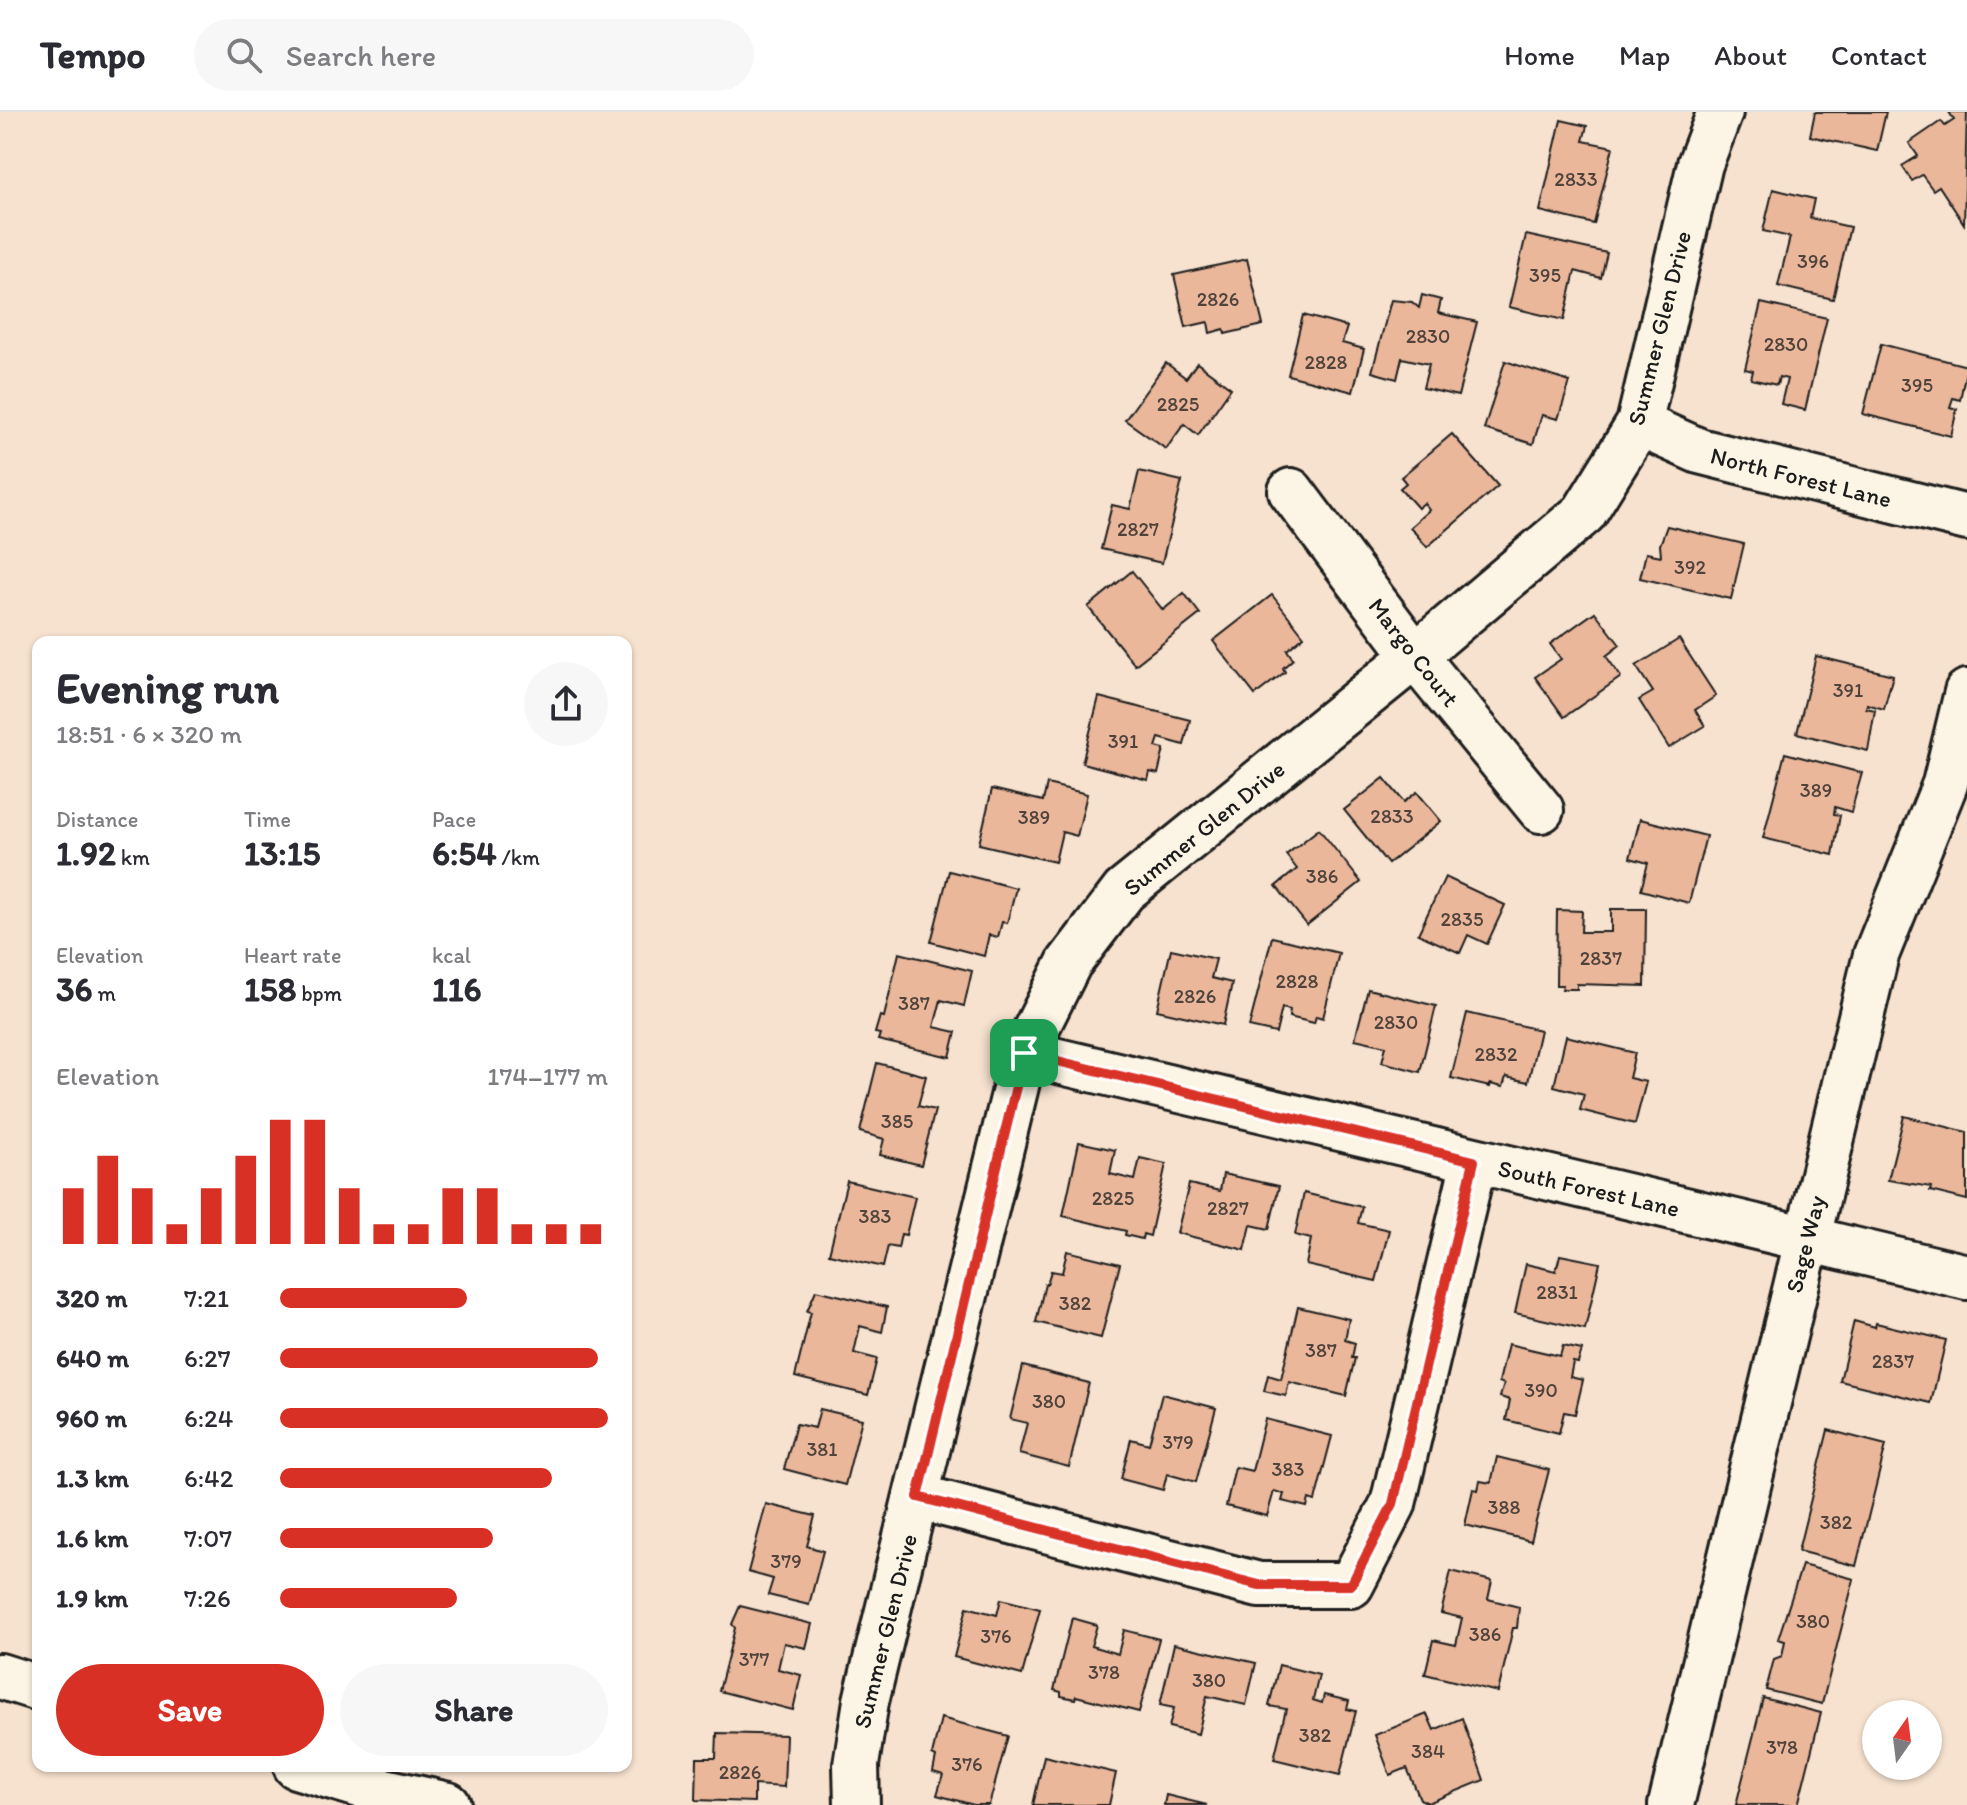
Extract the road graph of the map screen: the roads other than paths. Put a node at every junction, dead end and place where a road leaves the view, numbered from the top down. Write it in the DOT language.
graph roads {
  1 [pos="1720,112"];
  2 [pos="1639,424"];
  3 [pos="1291,491"];
  4 [pos="1967,518"];
  5 [pos="1415,656"];
  6 [pos="1967,692"];
  7 [pos="1541,810"];
  8 [pos="1024,1053"];
  9 [pos="1474,1161"];
  10 [pos="1806,1238"];
  11 [pos="1967,1277"];
  12 [pos="918,1497"];
  13 [pos="0,1676"];
  14 [pos="32,1686"];
  15 [pos="316,1772"];
  16 [pos="448,1805"];
  17 [pos="857,1805"];
  18 [pos="1671,1805"];
  1 -- 2 [label="street, Summer Glen Drive"];
  2 -- 4 [label="street, North Forest Lane"];
  2 -- 5 [label="street, Summer Glen Drive"];
  3 -- 5 [label="street, Margo Court"];
  5 -- 7 [label="street, Margo Court"];
  5 -- 8 [label="street, Summer Glen Drive"];
  6 -- 10 [label="street, Sage Way"];
  8 -- 9 [label="street, South Forest Lane"];
  8 -- 12 [label="street, Summer Glen Drive"];
  9 -- 10 [label="street, South Forest Lane"];
  9 -- 12 [label="street"];
  10 -- 11 [label="street, South Forest Lane"];
  10 -- 18 [label="street, Sage Way"];
  12 -- 17 [label="street, Summer Glen Drive"];
  13 -- 14 [label="street"];
  15 -- 16 [label="street"];
}
